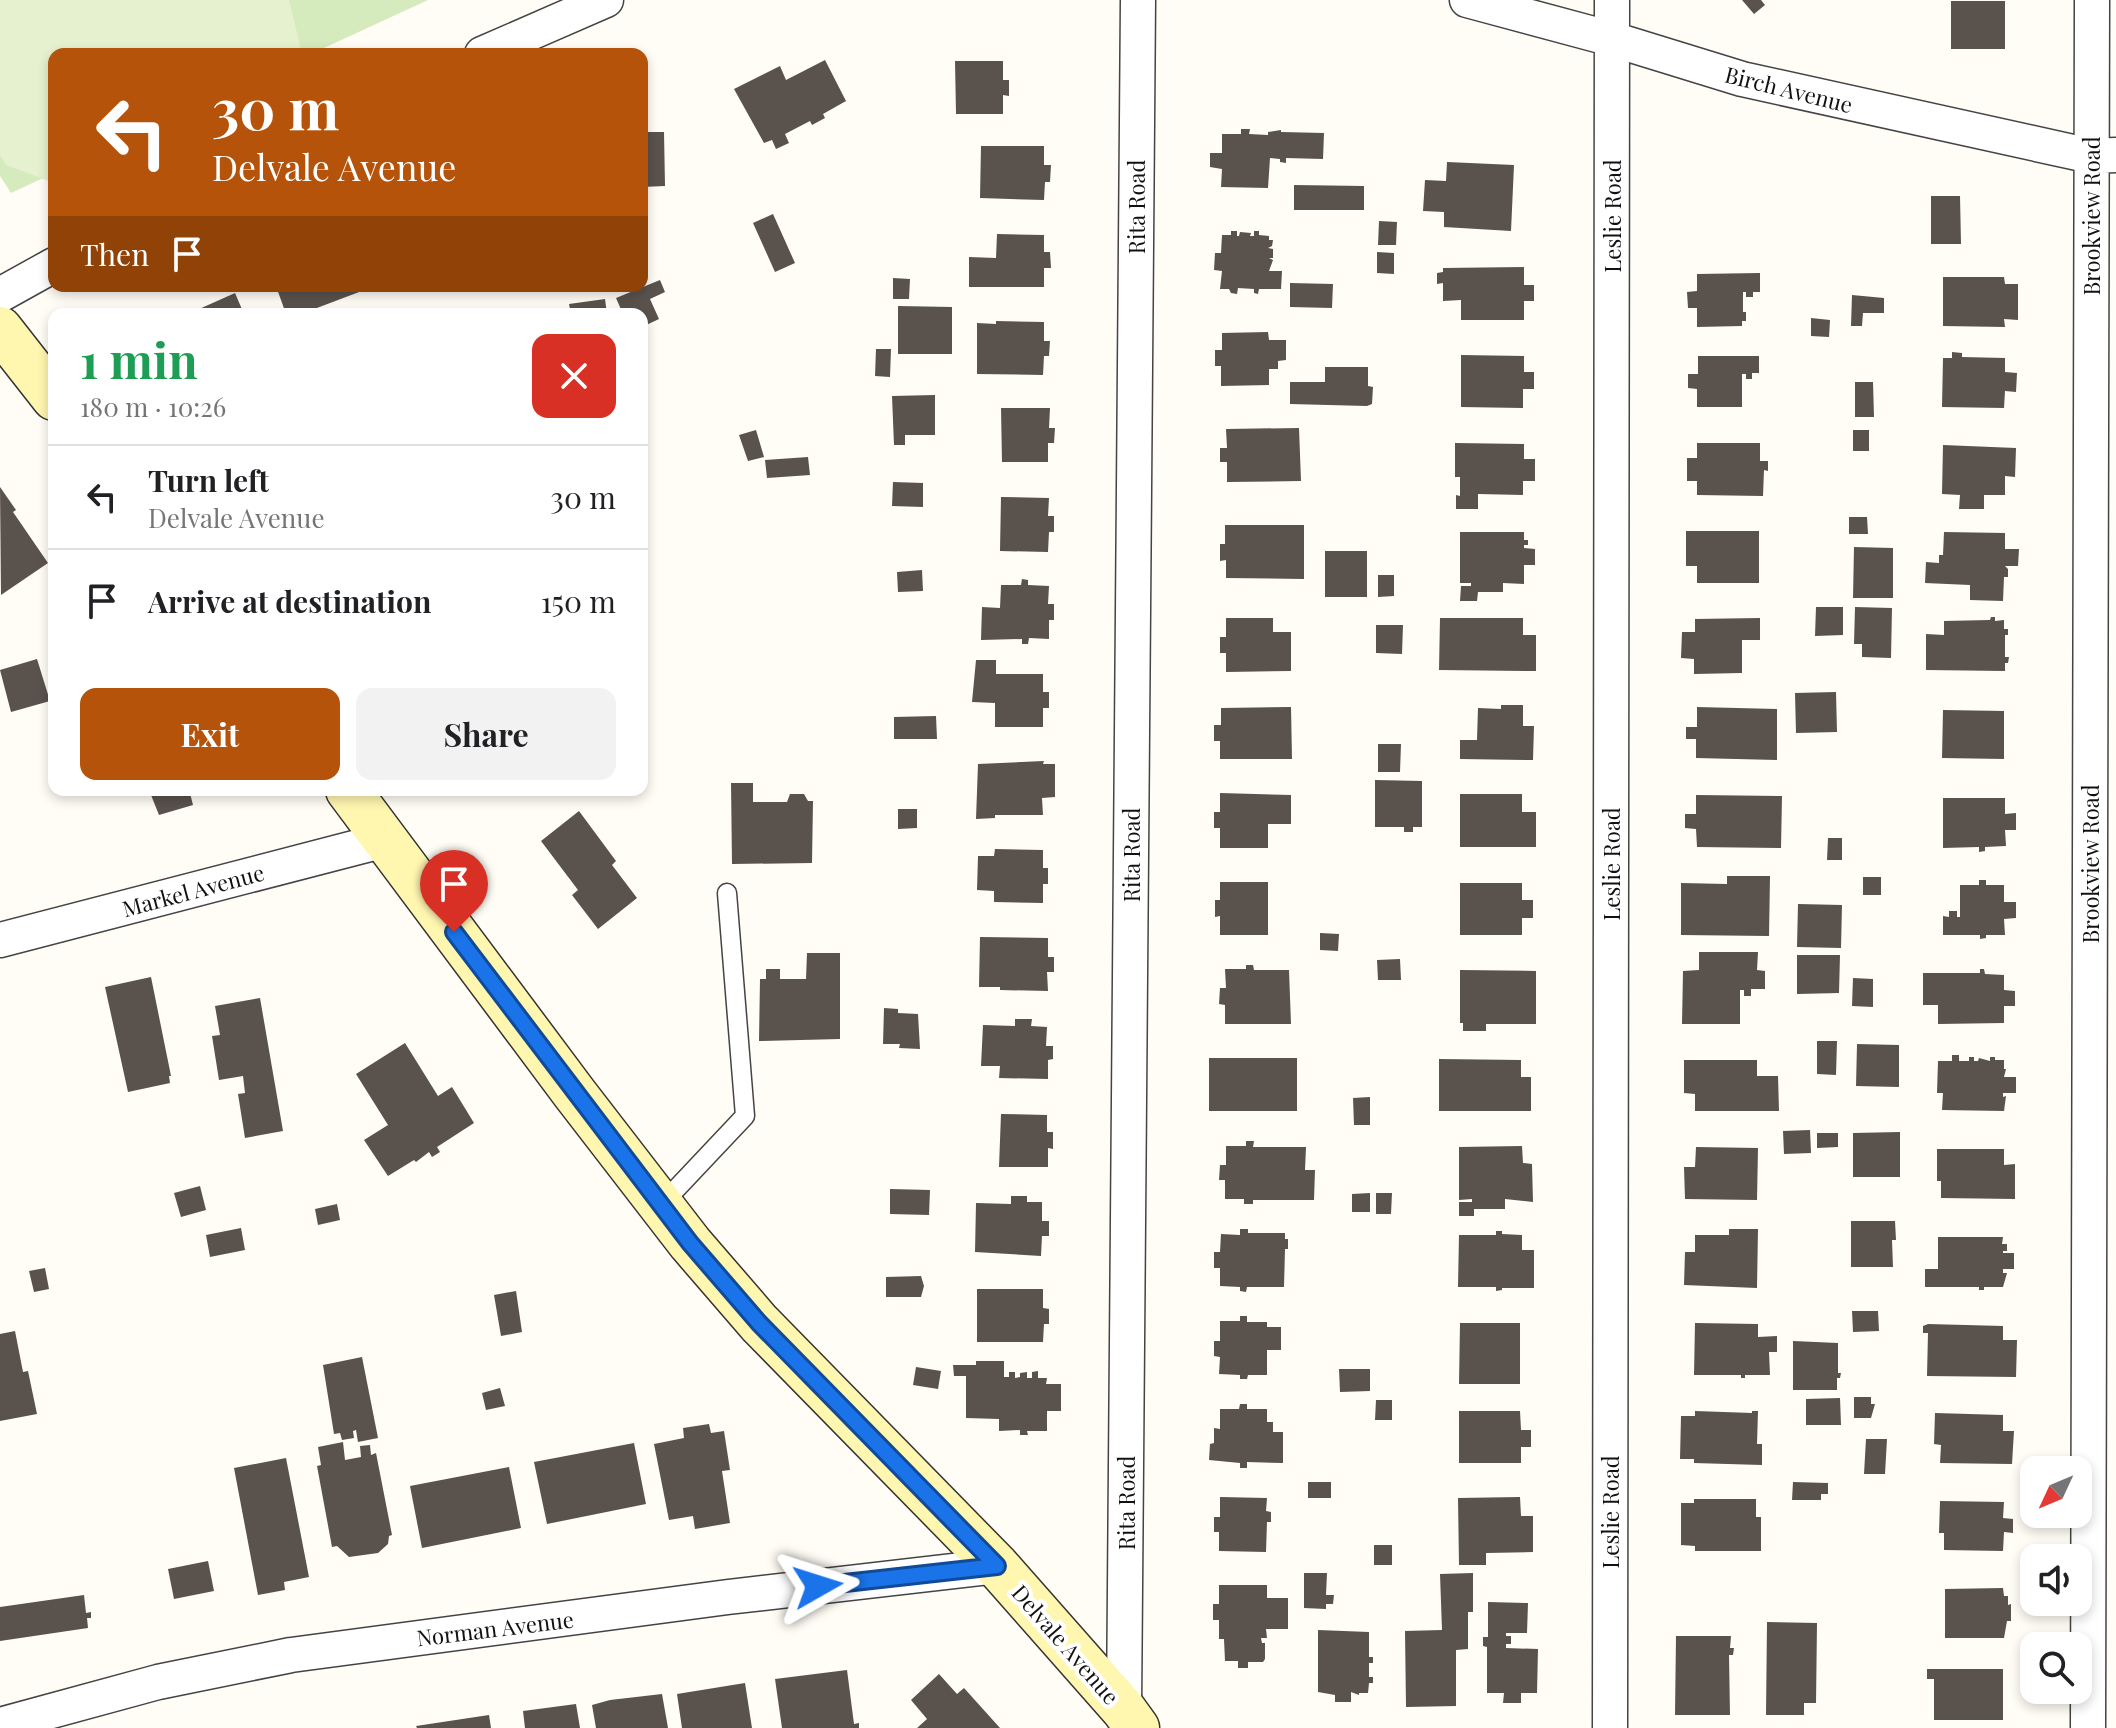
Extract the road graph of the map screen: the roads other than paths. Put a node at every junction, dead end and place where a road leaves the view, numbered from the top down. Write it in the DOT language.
graph roads {
  1 [pos="606,0"];
  2 [pos="1138,0"];
  3 [pos="1467,0"];
  4 [pos="1612,0"];
  5 [pos="2092,0"];
  6 [pos="1612,39"];
  7 [pos="496,48"];
  8 [pos="2104,156"];
  9 [pos="48,268"];
  10 [pos="0,295"];
  11 [pos="0,329"];
  12 [pos="48,390"];
  13 [pos="352,796"];
  14 [pos="385,840"];
  15 [pos="727,893"];
  16 [pos="0,940"];
  17 [pos="661,1205"];
  18 [pos="997,1566"];
  19 [pos="1130,1719"];
  20 [pos="0,1725"];
  21 [pos="1610,1728"];
  22 [pos="2088,1728"];
  1 -- 7 [label="street"];
  2 -- 19 [label="street, Rita Road"];
  3 -- 6 [label="street, Birch Avenue"];
  4 -- 6 [label="street, Leslie Road"];
  5 -- 8 [label="street, Brookview Road"];
  6 -- 8 [label="street, Birch Avenue"];
  6 -- 21 [label="street, Leslie Road"];
  8 -- 22 [label="street, Brookview Road"];
  9 -- 10 [label="street"];
  11 -- 12 [label="street"];
  13 -- 14 [label="street, Delvale Avenue"];
  14 -- 16 [label="street, Markel Avenue"];
  14 -- 17 [label="street, Delvale Avenue"];
  15 -- 17 [label="lane"];
  17 -- 18 [label="street, Delvale Avenue"];
  18 -- 19 [label="street, Delvale Avenue"];
  18 -- 20 [label="street, Norman Avenue"];
}
